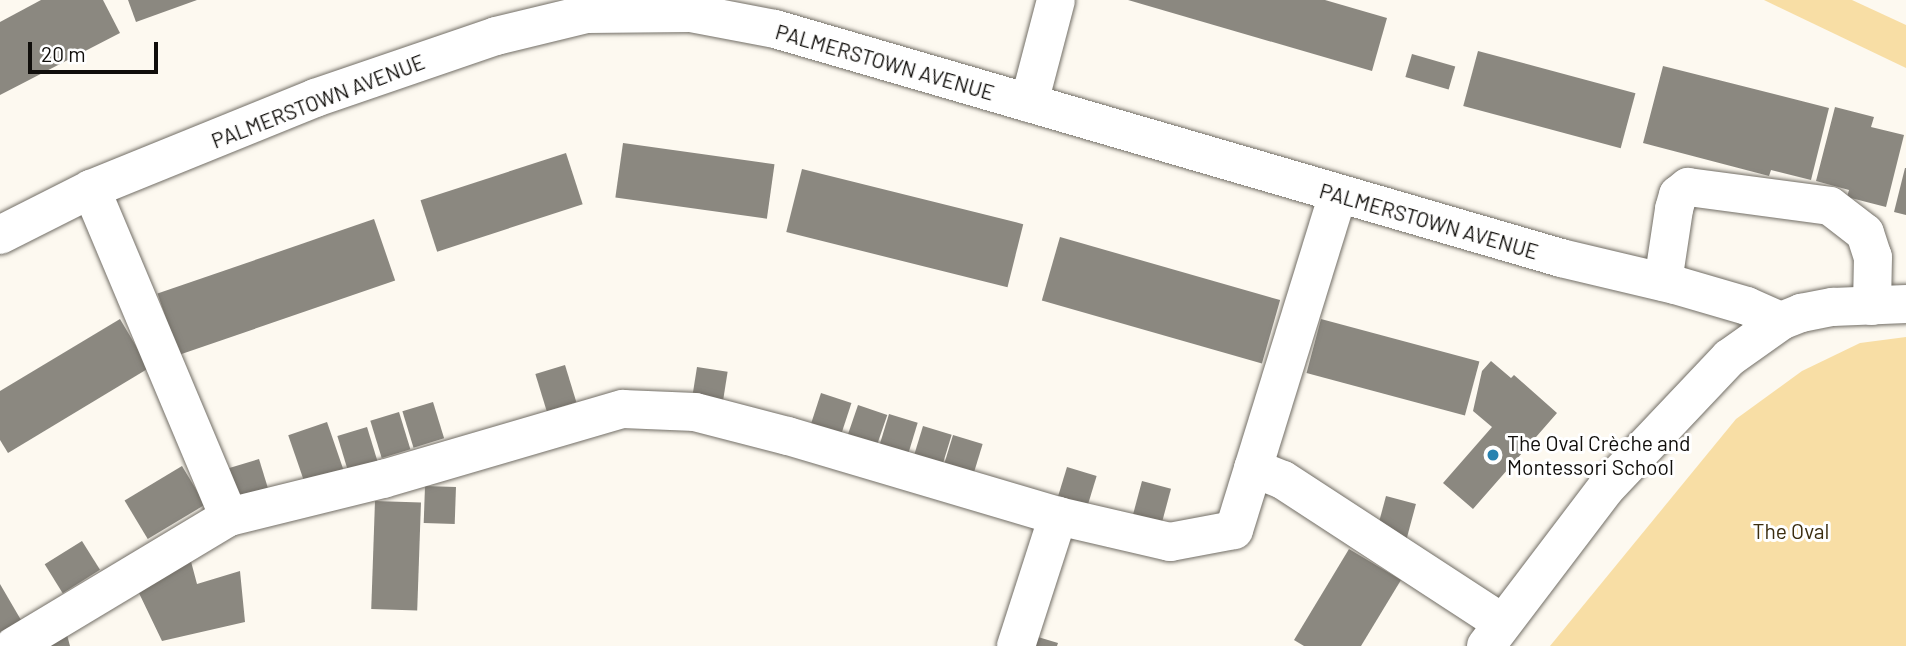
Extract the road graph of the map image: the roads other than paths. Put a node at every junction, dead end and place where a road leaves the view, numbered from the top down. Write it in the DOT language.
graph roads {
  1 [pos="1056,0"];
  2 [pos="1029,103"];
  3 [pos="91,189"];
  4 [pos="1338,195"];
  5 [pos="0,235"];
  6 [pos="1663,282"];
  7 [pos="1889,305"];
  8 [pos="1781,321"];
  9 [pos="1253,468"];
  10 [pos="1058,516"];
  11 [pos="229,517"];
  12 [pos="1493,634"];
  13 [pos="14,646"];
  14 [pos="1017,646"];
  1 -- 2 [label="street"];
  2 -- 3 [label="street, PALMERSTOWN AVENUE"];
  2 -- 4 [label="street, PALMERSTOWN AVENUE"];
  3 -- 5 [label="street, PALMERSTOWN AVENUE"];
  3 -- 11 [label="street"];
  4 -- 6 [label="street, PALMERSTOWN AVENUE"];
  4 -- 9 [label="street"];
  6 -- 7 [label="street"];
  6 -- 8 [label="street, PALMERSTOWN AVENUE"];
  7 -- 8 [label="street"];
  8 -- 12 [label="street"];
  9 -- 10 [label="street"];
  9 -- 12 [label="street"];
  10 -- 11 [label="street"];
  10 -- 14 [label="street"];
  11 -- 13 [label="street"];
}
